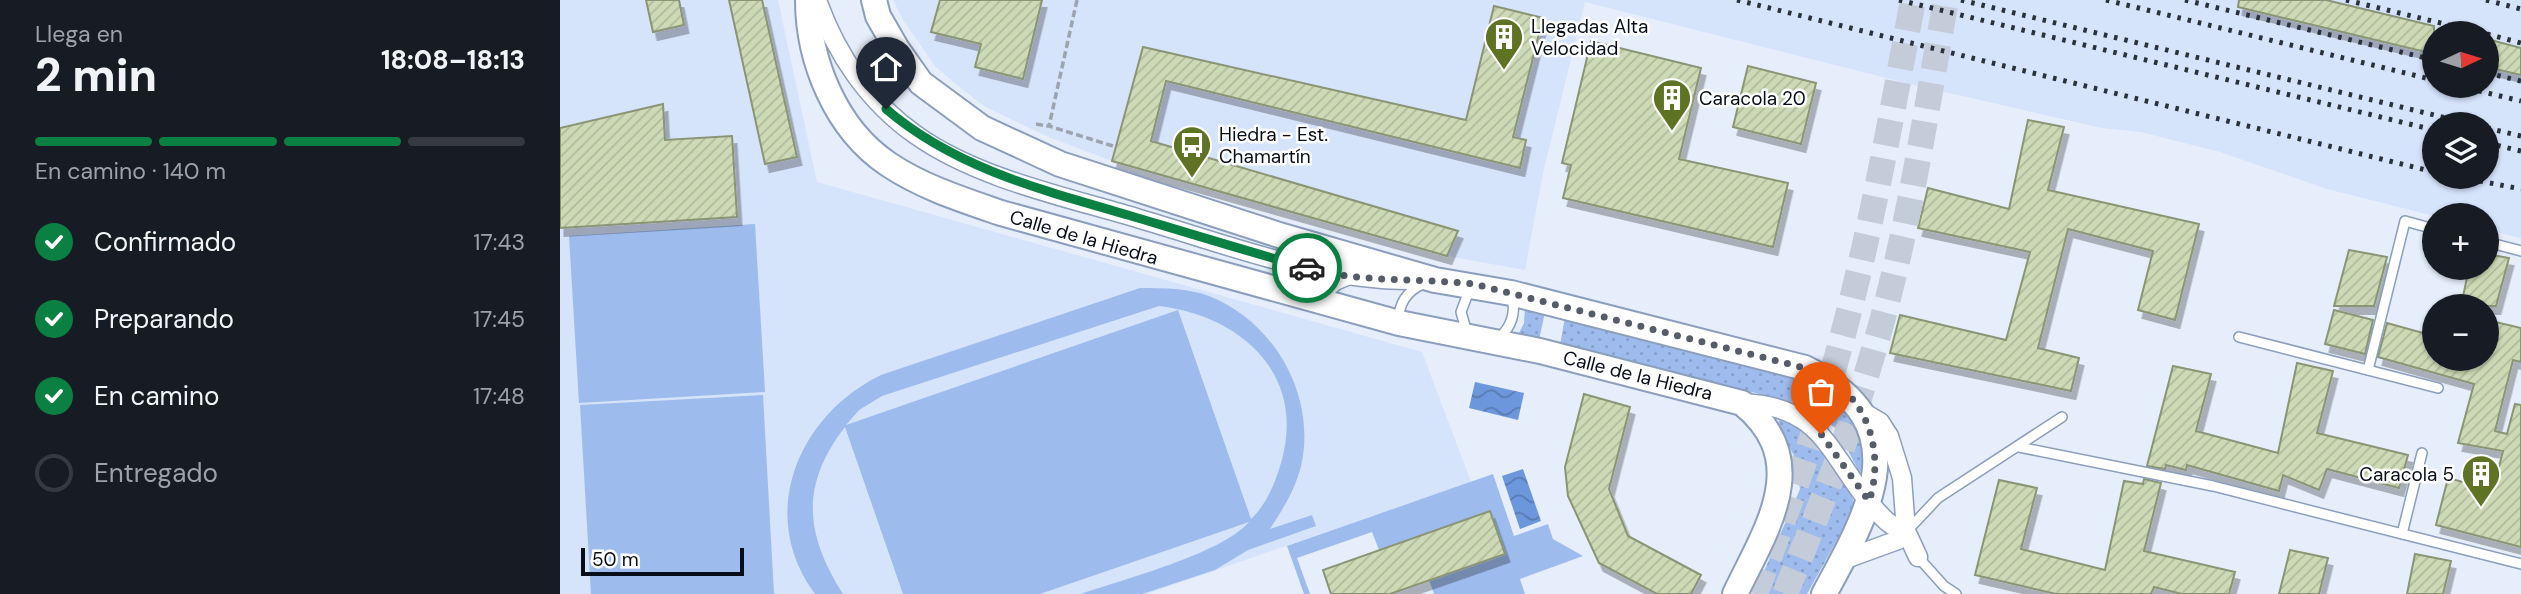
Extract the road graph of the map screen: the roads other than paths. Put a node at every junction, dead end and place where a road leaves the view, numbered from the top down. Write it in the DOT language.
graph roads {
  1 [pos="808,0"];
  2 [pos="817,0"];
  3 [pos="874,0"];
  4 [pos="2422,226"];
  5 [pos="2499,245"];
  6 [pos="2521,251"];
  7 [pos="1356,277"];
  8 [pos="1435,280"];
  9 [pos="1474,284"];
  10 [pos="1511,293"];
  11 [pos="1319,302"];
  12 [pos="1399,323"];
  13 [pos="2239,337"];
  14 [pos="1481,340"];
  15 [pos="2368,370"];
  16 [pos="2438,388"];
  17 [pos="1742,403"];
  18 [pos="1861,411"];
  19 [pos="2062,417"];
  20 [pos="2019,447"];
  21 [pos="2422,453"];
  22 [pos="1869,501"];
  23 [pos="1906,531"];
  24 [pos="2402,534"];
  25 [pos="1918,557"];
  26 [pos="1843,560"];
  27 [pos="2521,564"];
  28 [pos="1735,594"];
  29 [pos="1824,594"];
  30 [pos="1956,594"];
  1 -- 11 [label="main road, Calle de la Hiedra"];
  2 -- 7 [label="street, Calle de la Hiedra"];
  3 -- 8 [label="main road, Calle de la Hiedra"];
  4 -- 15 [label="lane"];
  5 -- 6 [label="lane"];
  7 -- 8 [label="street, Calle de la Hiedra"];
  7 -- 11 [label="lane"];
  8 -- 9 [label="main road, Calle de la Hiedra"];
  8 -- 12 [label="lane"];
  9 -- 10 [label="main road, Calle de la Hiedra"];
  9 -- 14 [label="lane"];
  10 -- 14 [label="lane"];
  10 -- 18 [label="main road, Calle de la Hiedra"];
  11 -- 12 [label="main road, Calle de la Hiedra"];
  12 -- 14 [label="main road, Calle de la Hiedra"];
  13 -- 15 [label="lane"];
  14 -- 17 [label="main road, Calle de la Hiedra"];
  15 -- 16 [label="lane"];
  17 -- 22 [label="street, Calle de la Hiedra"];
  17 -- 28 [label="main road"];
  18 -- 22 [label="main road, Calle de la Hiedra"];
  18 -- 23 [label="street, Calle de la Hiedra"];
  19 -- 20 [label="lane"];
  20 -- 23 [label="lane"];
  20 -- 24 [label="lane"];
  21 -- 24 [label="lane"];
  22 -- 23 [label="street, Calle de la Hiedra"];
  22 -- 26 [label="main road, Calle de la Hiedra"];
  23 -- 25 [label="street, Calle de la Hiedra"];
  23 -- 26 [label="street"];
  24 -- 27 [label="lane"];
  25 -- 30 [label="lane"];
  26 -- 29 [label="main road, Calle de la Hiedra"];
}
